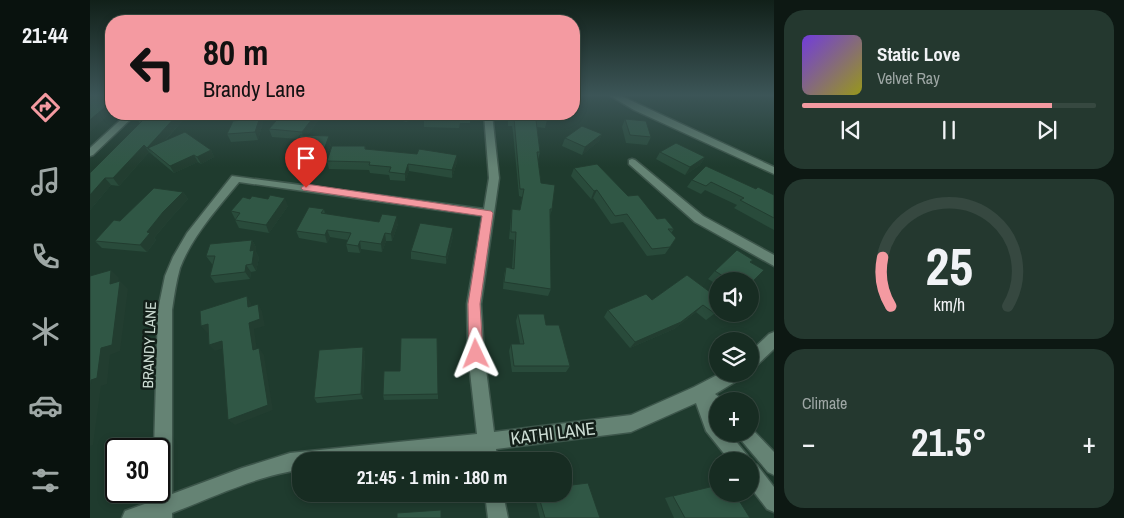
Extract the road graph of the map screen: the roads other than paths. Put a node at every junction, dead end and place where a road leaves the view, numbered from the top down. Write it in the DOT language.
graph roads {
  1 [pos="660,119"];
  2 [pos="126,120"];
  3 [pos="489,120"];
  4 [pos="90,153"];
  5 [pos="632,162"];
  6 [pos="774,171"];
  7 [pos="488,213"];
  8 [pos="774,261"];
  9 [pos="774,339"];
  10 [pos="759,353"];
  11 [pos="720,382"];
  12 [pos="700,393"];
  13 [pos="709,400"];
  14 [pos="709,417"];
  15 [pos="486,442"];
  16 [pos="725,442"];
  17 [pos="754,442"];
  18 [pos="488,452"];
  19 [pos="734,452"];
  20 [pos="774,466"];
  21 [pos="759,483"];
  22 [pos="495,502"];
  23 [pos="774,502"];
  24 [pos="162,512"];
  25 [pos="132,518"];
  26 [pos="498,518"];
  1 -- 6 [label="street"];
  2 -- 4 [label="street"];
  3 -- 7 [label="street"];
  5 -- 8 [label="street"];
  7 -- 15 [label="street"];
  7 -- 24 [label="street, BRANDY LANE"];
  9 -- 10 [label="street"];
  11 -- 12 [label="street, KATHI LANE"];
  12 -- 13 [label="street"];
  12 -- 14 [label="street"];
  12 -- 15 [label="street, KATHI LANE"];
  15 -- 18 [label="street"];
  15 -- 24 [label="street, KATHI LANE"];
  16 -- 19 [label="street"];
  17 -- 20 [label="street"];
  21 -- 23 [label="street"];
  22 -- 26 [label="street"];
  24 -- 25 [label="street, KATHI LANE"];
}
